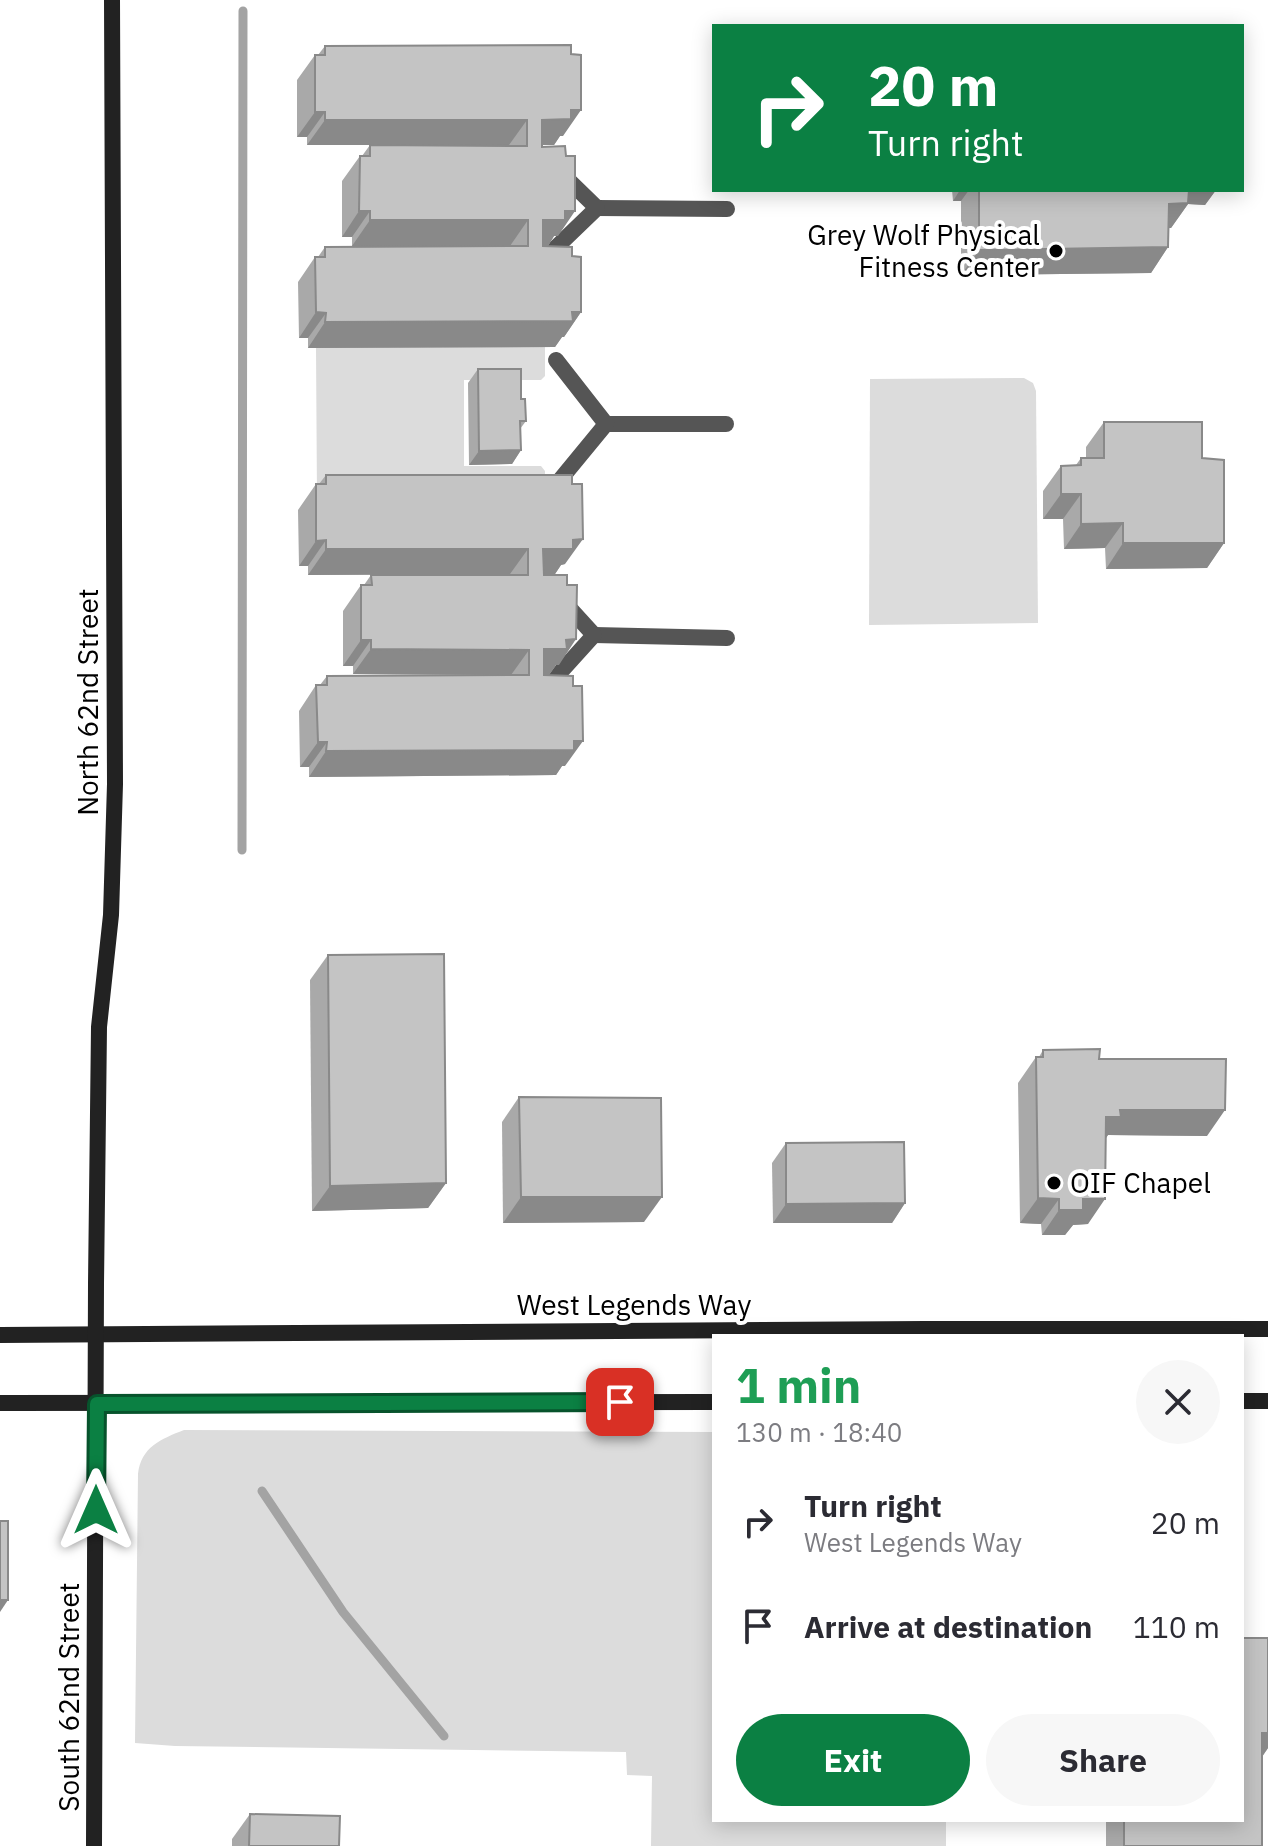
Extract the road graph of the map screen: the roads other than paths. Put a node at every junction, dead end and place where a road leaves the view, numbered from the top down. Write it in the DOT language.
graph roads {
  1 [pos="112,0"];
  2 [pos="552,164"];
  3 [pos="597,208"];
  4 [pos="727,209"];
  5 [pos="543,260"];
  6 [pos="556,360"];
  7 [pos="606,424"];
  8 [pos="726,424"];
  9 [pos="555,486"];
  10 [pos="551,588"];
  11 [pos="594,635"];
  12 [pos="727,638"];
  13 [pos="547,687"];
  14 [pos="1268,1329"];
  15 [pos="0,1335"];
  16 [pos="96,1335"];
  17 [pos="1244,1401"];
  18 [pos="1268,1401"];
  19 [pos="712,1402"];
  20 [pos="0,1403"];
  21 [pos="97,1404"];
  22 [pos="94,1846"];
  1 -- 16 [label="street, North 62nd Street"];
  2 -- 3 [label="street"];
  3 -- 4 [label="street"];
  3 -- 5 [label="street"];
  6 -- 7 [label="street"];
  7 -- 8 [label="street"];
  7 -- 9 [label="street"];
  10 -- 11 [label="street"];
  11 -- 12 [label="street"];
  11 -- 13 [label="street"];
  14 -- 16 [label="street, West Legends Way"];
  15 -- 16 [label="street, West Legends Way"];
  16 -- 21 [label="street, North 62nd Street"];
  17 -- 18 [label="street"];
  19 -- 21 [label="street"];
  20 -- 21 [label="street"];
  21 -- 22 [label="street, South 62nd Street"];
}
